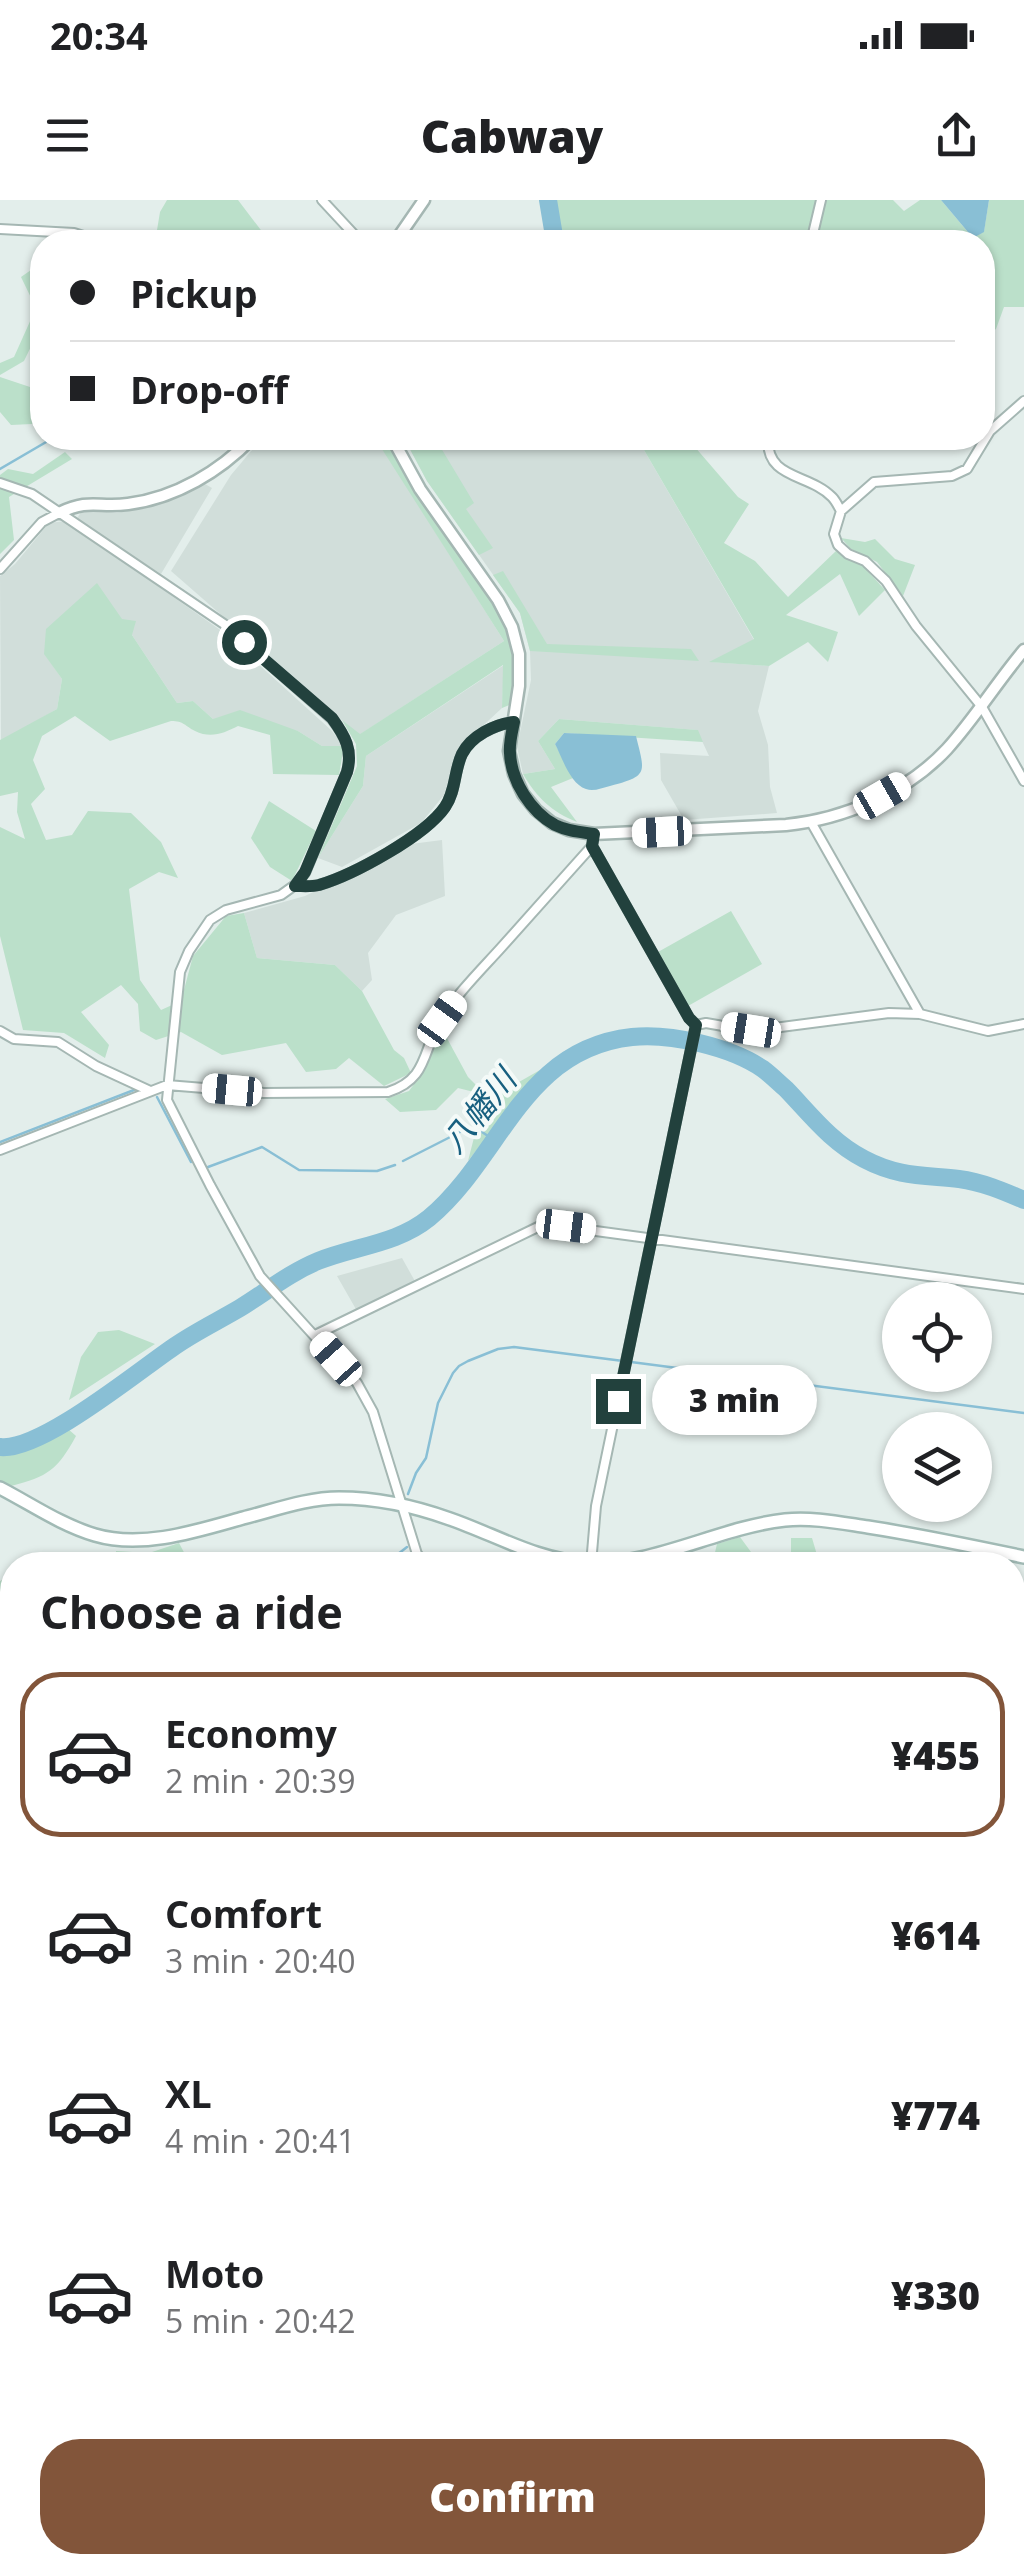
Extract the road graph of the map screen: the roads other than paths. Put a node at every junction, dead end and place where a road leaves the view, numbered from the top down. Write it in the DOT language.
graph roads {
  1 [pos="322,200"];
  2 [pos="424,200"];
  3 [pos="821,200"];
  4 [pos="0,229"];
  5 [pos="30,230"];
  6 [pos="350,230"];
  7 [pos="403,230"];
  8 [pos="813,230"];
  9 [pos="1024,401"];
  10 [pos="995,427"];
  11 [pos="240,450"];
  12 [pos="399,450"];
  13 [pos="767,450"];
  14 [pos="979,450"];
  15 [pos="0,482"];
  16 [pos="842,511"];
  17 [pos="58,513"];
  18 [pos="0,569"];
  19 [pos="1024,650"];
  20 [pos="982,706"];
  21 [pos="514,722"];
  22 [pos="1024,781"];
  23 [pos="811,822"];
  24 [pos="593,840"];
  25 [pos="295,886"];
  26 [pos="920,1014"];
  27 [pos="1024,1024"];
  28 [pos="695,1028"];
  29 [pos="0,1031"];
  30 [pos="167,1084"];
  31 [pos="150,1092"];
  32 [pos="0,1150"];
  33 [pos="651,1238"];
  34 [pos="1024,1289"];
  35 [pos="315,1335"];
  36 [pos="0,1488"];
  37 [pos="402,1504"];
  38 [pos="417,1552"];
  39 [pos="535,1552"];
  40 [pos="592,1552"];
  41 [pos="659,1552"];
  42 [pos="1004,1552"];
  1 -- 6 [label="street"];
  2 -- 7 [label="street"];
  3 -- 8 [label="street"];
  4 -- 5 [label="street"];
  9 -- 10 [label="street"];
  11 -- 17 [label="street"];
  12 -- 21 [label="street"];
  13 -- 16 [label="street"];
  14 -- 16 [label="street"];
  15 -- 17 [label="street"];
  16 -- 20 [label="street"];
  17 -- 18 [label="street"];
  17 -- 25 [label="street"];
  19 -- 20 [label="street"];
  20 -- 22 [label="street"];
  20 -- 23 [label="street"];
  21 -- 24 [label="street"];
  21 -- 25 [label="street"];
  23 -- 24 [label="street"];
  23 -- 26 [label="street"];
  24 -- 28 [label="street"];
  24 -- 30 [label="street"];
  25 -- 30 [label="street"];
  26 -- 27 [label="street"];
  26 -- 28 [label="street"];
  28 -- 33 [label="street"];
  29 -- 31 [label="street"];
  30 -- 31 [label="street"];
  30 -- 35 [label="street"];
  31 -- 32 [label="street"];
  33 -- 34 [label="street"];
  33 -- 35 [label="street"];
  33 -- 40 [label="street"];
  35 -- 37 [label="street"];
  36 -- 37 [label="main road"];
  37 -- 38 [label="street"];
  37 -- 39 [label="main road"];
  41 -- 42 [label="main road"];
}
